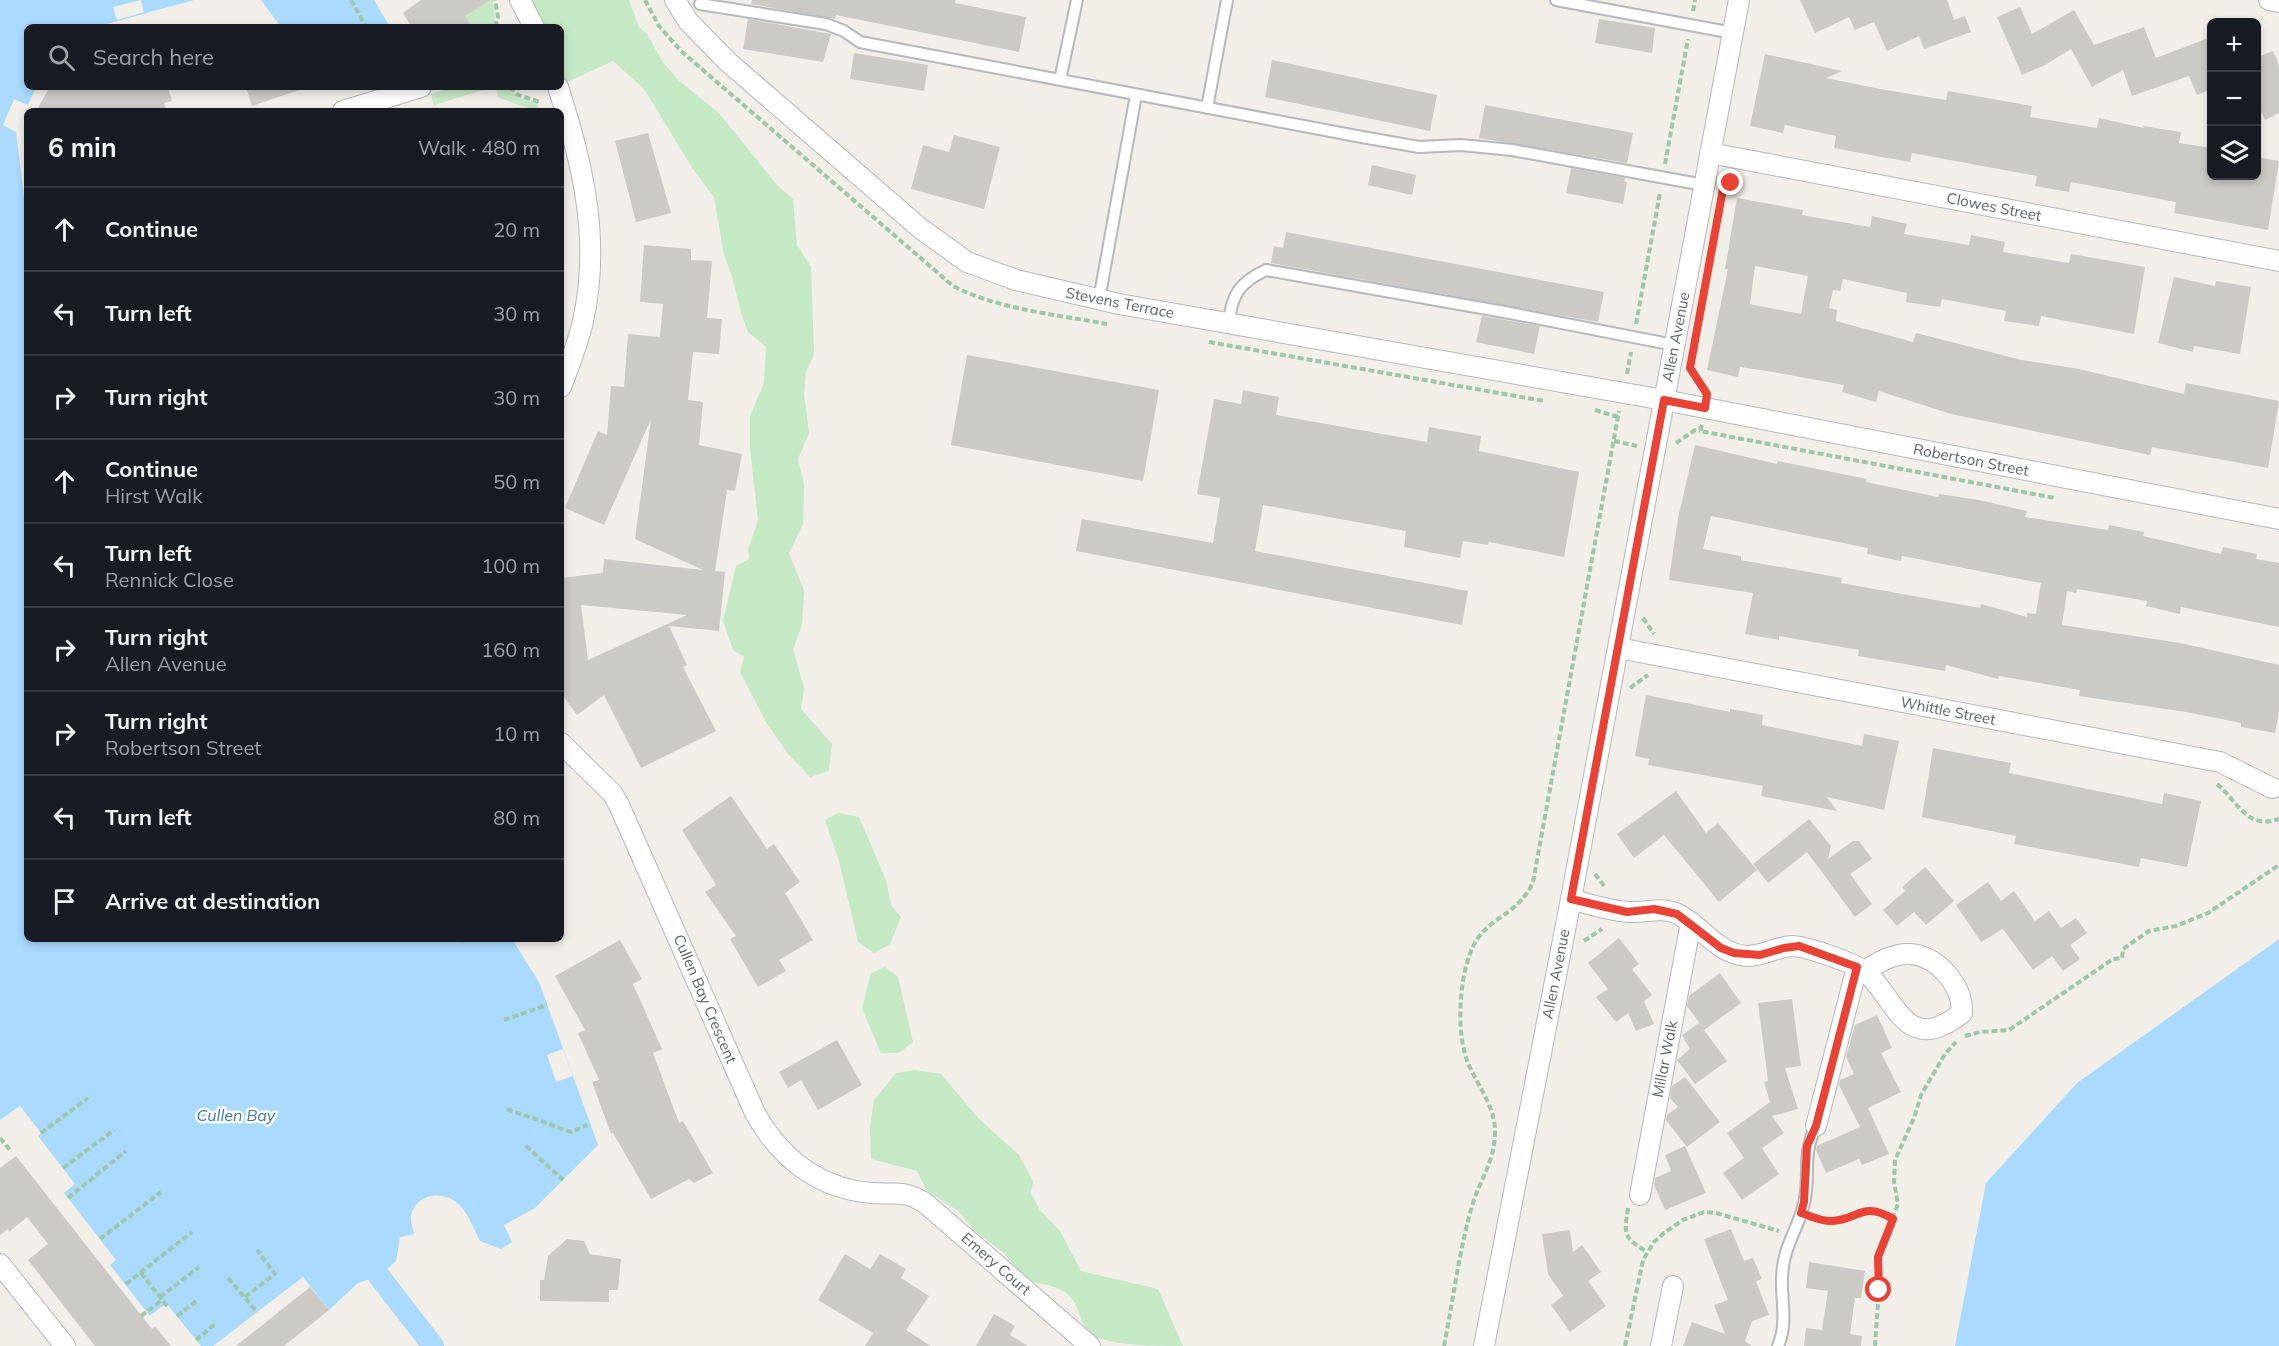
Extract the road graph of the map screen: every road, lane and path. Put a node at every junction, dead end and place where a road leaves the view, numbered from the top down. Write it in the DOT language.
graph roads {
  1 [pos="358,0"];
  2 [pos="495,0"];
  3 [pos="520,0"];
  4 [pos="675,0"];
  5 [pos="1077,0"];
  6 [pos="1227,0"];
  7 [pos="1556,0"];
  8 [pos="1695,0"];
  9 [pos="1739,0"];
  10 [pos="2270,0"];
  11 [pos="352,2"];
  12 [pos="2279,2"];
  13 [pos="700,3"];
  14 [pos="364,24"];
  15 [pos="496,24"];
  16 [pos="532,24"];
  17 [pos="1690,25"];
  18 [pos="1733,33"];
  19 [pos="1060,80"];
  20 [pos="411,90"];
  21 [pos="513,90"];
  22 [pos="559,90"];
  23 [pos="1136,95"];
  24 [pos="353,108"];
  25 [pos="541,108"];
  26 [pos="564,108"];
  27 [pos="1207,108"];
  28 [pos="564,109"];
  29 [pos="1710,153"];
  30 [pos="1662,177"];
  31 [pos="1749,181"];
  32 [pos="1704,185"];
  33 [pos="1721,200"];
  34 [pos="2279,261"];
  35 [pos="1099,300"];
  36 [pos="1229,324"];
  37 [pos="1633,337"];
  38 [pos="1674,345"];
  39 [pos="1692,357"];
  40 [pos="564,378"];
  41 [pos="1623,393"];
  42 [pos="1664,400"];
  43 [pos="1705,408"];
  44 [pos="2059,499"];
  45 [pos="2279,519"];
  46 [pos="1618,648"];
  47 [pos="564,746"];
  48 [pos="2272,788"];
  49 [pos="2279,865"];
  50 [pos="1571,899"];
  51 [pos="1690,922"];
  52 [pos="1862,969"];
  53 [pos="547,1005"];
  54 [pos="504,1020"];
  55 [pos="88,1098"];
  56 [pos="507,1109"];
  57 [pos="587,1125"];
  58 [pos="1816,1126"];
  59 [pos="114,1130"];
  60 [pos="41,1133"];
  61 [pos="0,1138"];
  62 [pos="526,1146"];
  63 [pos="10,1150"];
  64 [pos="126,1151"];
  65 [pos="63,1168"];
  66 [pos="563,1180"];
  67 [pos="162,1192"];
  68 [pos="897,1192"];
  69 [pos="1640,1195"];
  70 [pos="68,1198"];
  71 [pos="1801,1213"];
  72 [pos="1893,1219"];
  73 [pos="192,1232"];
  74 [pos="1791,1236"];
  75 [pos="100,1239"];
  76 [pos="257,1250"];
  77 [pos="0,1264"];
  78 [pos="199,1267"];
  79 [pos="141,1273"];
  80 [pos="228,1278"];
  81 [pos="126,1284"];
  82 [pos="1673,1286"];
  83 [pos="245,1297"];
  84 [pos="161,1298"];
  85 [pos="198,1300"];
  86 [pos="167,1306"];
  87 [pos="257,1312"];
  88 [pos="141,1316"];
  89 [pos="177,1316"];
  90 [pos="216,1323"];
  91 [pos="196,1340"];
  92 [pos="64,1346"];
  93 [pos="1090,1346"];
  94 [pos="1444,1346"];
  95 [pos="1484,1346"];
  96 [pos="1625,1346"];
  97 [pos="1661,1346"];
  98 [pos="1778,1346"];
  99 [pos="1875,1346"];
  1 -- 11 [label="path"];
  2 -- 15 [label="path"];
  3 -- 16 [label="street"];
  4 -- 35 [label="street, Stevens Terrace"];
  5 -- 19 [label="lane"];
  6 -- 27 [label="lane"];
  7 -- 17 [label="lane"];
  8 -- 17 [label="path"];
  9 -- 18 [label="street, Allen Avenue"];
  10 -- 12 [label="street"];
  11 -- 14 [label="path"];
  13 -- 19 [label="lane"];
  17 -- 18 [label="lane"];
  17 -- 30 [label="path"];
  18 -- 29 [label="street, Allen Avenue"];
  19 -- 23 [label="lane"];
  20 -- 24 [label="street"];
  21 -- 25 [label="path"];
  22 -- 26 [label="street"];
  23 -- 27 [label="lane"];
  23 -- 35 [label="lane"];
  27 -- 30 [label="lane"];
  28 -- 40 [label="street"];
  29 -- 32 [label="street, Allen Avenue"];
  29 -- 34 [label="street, Clowes Street"];
  30 -- 32 [label="lane"];
  30 -- 37 [label="path"];
  31 -- 33 [label="path"];
  32 -- 38 [label="street, Allen Avenue"];
  35 -- 36 [label="street, Stevens Terrace"];
  36 -- 37 [label="lane"];
  36 -- 41 [label="street, Stevens Terrace"];
  37 -- 38 [label="lane"];
  37 -- 41 [label="path"];
  38 -- 42 [label="street, Allen Avenue"];
  39 -- 43 [label="path"];
  41 -- 42 [label="street, Stevens Terrace"];
  41 -- 94 [label="path"];
  42 -- 43 [label="street, Robertson Street"];
  42 -- 46 [label="street, Allen Avenue"];
  43 -- 44 [label="path"];
  43 -- 45 [label="street, Robertson Street"];
  46 -- 48 [label="street, Whittle Street"];
  46 -- 50 [label="street, Allen Avenue"];
  47 -- 68 [label="street, Cullen Bay Crescent"];
  49 -- 72 [label="path"];
  50 -- 51 [label="street"];
  50 -- 95 [label="street, Allen Avenue"];
  51 -- 52 [label="street"];
  51 -- 69 [label="street, Millar Walk"];
  52 -- 52 [label="street"];
  52 -- 58 [label="street"];
  53 -- 54 [label="path"];
  55 -- 60 [label="path"];
  56 -- 57 [label="path"];
  58 -- 71 [label="lane"];
  59 -- 65 [label="path"];
  61 -- 63 [label="path"];
  62 -- 66 [label="path"];
  64 -- 70 [label="path"];
  67 -- 75 [label="path"];
  68 -- 93 [label="street, Emery Court"];
  71 -- 72 [label="path"];
  71 -- 74 [label="lane"];
  72 -- 99 [label="path"];
  73 -- 79 [label="path"];
  74 -- 96 [label="path"];
  74 -- 98 [label="lane"];
  76 -- 83 [label="path"];
  77 -- 92 [label="street"];
  78 -- 84 [label="path"];
  79 -- 81 [label="path"];
  79 -- 84 [label="path"];
  80 -- 83 [label="path"];
  82 -- 97 [label="street"];
  83 -- 87 [label="path"];
  84 -- 86 [label="path"];
  84 -- 88 [label="path"];
  85 -- 89 [label="path"];
  90 -- 91 [label="path"];
}
